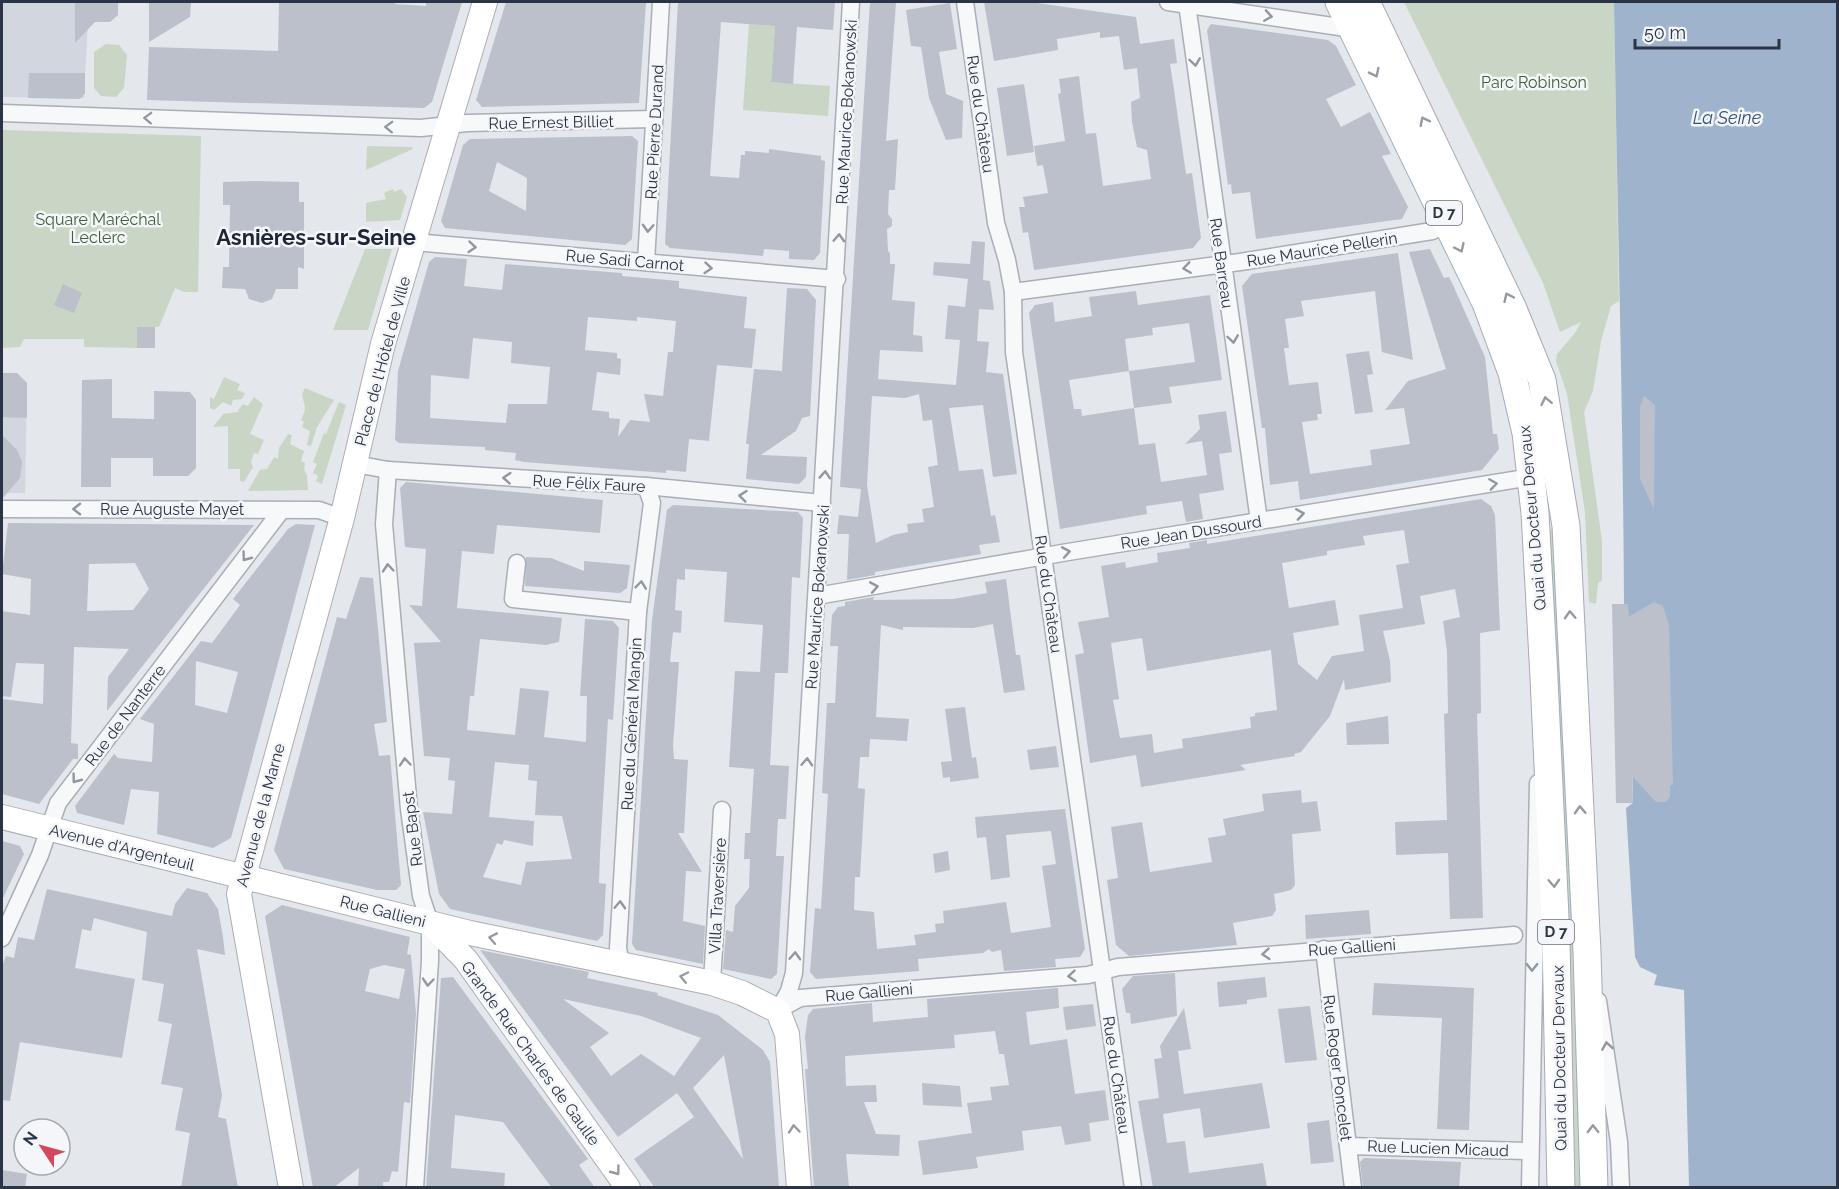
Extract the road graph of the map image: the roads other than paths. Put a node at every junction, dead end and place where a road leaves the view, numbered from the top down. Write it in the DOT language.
graph roads {
  1 [pos="485,2"];
  2 [pos="661,2"];
  3 [pos="851,2"];
  4 [pos="965,2"];
  5 [pos="1168,2"];
  6 [pos="1340,2"];
  7 [pos="1366,2"];
  8 [pos="1187,4"];
  9 [pos="1353,29"];
  10 [pos="2,113"];
  11 [pos="654,119"];
  12 [pos="448,125"];
  13 [pos="1446,217"];
  14 [pos="414,243"];
  15 [pos="646,262"];
  16 [pos="1222,264"];
  17 [pos="837,279"];
  18 [pos="1013,292"];
  19 [pos="1556,454"];
  20 [pos="356,464"];
  21 [pos="388,470"];
  22 [pos="1531,479"];
  23 [pos="646,486"];
  24 [pos="822,503"];
  25 [pos="2,509"];
  26 [pos="281,511"];
  27 [pos="342,518"];
  28 [pos="1259,521"];
  29 [pos="1043,556"];
  30 [pos="517,563"];
  31 [pos="816,596"];
  32 [pos="638,612"];
  33 [pos="1544,678"];
  34 [pos="722,810"];
  35 [pos="2,818"];
  36 [pos="49,829"];
  37 [pos="243,878"];
  38 [pos="429,923"];
  39 [pos="1514,934"];
  40 [pos="2,938"];
  41 [pos="1324,949"];
  42 [pos="1587,952"];
  43 [pos="621,963"];
  44 [pos="1102,970"];
  45 [pos="712,983"];
  46 [pos="778,1011"];
  47 [pos="1348,1146"];
  48 [pos="1529,1151"];
  49 [pos="291,1188"];
  50 [pos="416,1188"];
  51 [pos="628,1188"];
  52 [pos="799,1188"];
  53 [pos="1133,1188"];
  54 [pos="1353,1188"];
  55 [pos="1530,1188"];
  56 [pos="1561,1188"];
  57 [pos="1594,1188"];
  58 [pos="1621,1188"];
  1 -- 12 [label="main road, Place de l'Hôtel de Ville"];
  2 -- 11 [label="street, Rue Pierre Durand"];
  17 -- 3 [label="street, Rue Maurice Bokanowski, one-way"];
  4 -- 18 [label="street, Rue du Château"];
  5 -- 8 [label="street"];
  6 -- 9 [label="main road, Quai du Docteur Dervaux / D 7"];
  19 -- 7 [label="main road, D 7, one-way"];
  8 -- 9 [label="street, one-way"];
  8 -- 16 [label="street, Rue Barreau, one-way"];
  9 -- 13 [label="main road, Quai du Docteur Dervaux / D 7, one-way"];
  12 -- 10 [label="street, one-way"];
  11 -- 12 [label="street, Rue Ernest Billiet"];
  11 -- 15 [label="street, Rue Pierre Durand, one-way"];
  12 -- 14 [label="main road, Place de l'Hôtel de Ville"];
  13 -- 16 [label="street, Rue Maurice Pellerin"];
  13 -- 22 [label="main road, Quai du Docteur Dervaux / D 7, one-way"];
  14 -- 15 [label="street, Rue Sadi Carnot, one-way"];
  14 -- 20 [label="main road, Place de l'Hôtel de Ville"];
  15 -- 17 [label="street, Rue Sadi Carnot, one-way"];
  16 -- 18 [label="street, Rue Maurice Pellerin, one-way"];
  16 -- 28 [label="street, Rue Barreau, one-way"];
  24 -- 17 [label="street, Rue Maurice Bokanowski, one-way"];
  18 -- 29 [label="street, Rue du Château"];
  19 -- 22 [label="street"];
  42 -- 19 [label="main road, D 7, one-way"];
  20 -- 21 [label="street, Rue Félix Faure"];
  20 -- 27 [label="main road, Place de l'Hôtel de Ville"];
  23 -- 21 [label="street, Rue Félix Faure, one-way"];
  38 -- 21 [label="street, Rue Bapst, one-way"];
  28 -- 22 [label="street, Rue Jean Dussourd, one-way"];
  22 -- 33 [label="main road, Quai du Docteur Dervaux / D 7"];
  24 -- 23 [label="street, Rue Félix Faure, one-way"];
  32 -- 23 [label="street, Rue du Général Mangin, one-way"];
  24 -- 31 [label="street, Rue Maurice Bokanowski"];
  26 -- 25 [label="street, Rue Auguste Mayet, one-way"];
  26 -- 27 [label="street, Rue Auguste Mayet"];
  26 -- 36 [label="street, Rue de Nanterre, one-way"];
  27 -- 37 [label="main road, Avenue de la Marne"];
  29 -- 28 [label="street, Rue Jean Dussourd, one-way"];
  31 -- 29 [label="street, Rue Jean Dussourd, one-way"];
  29 -- 44 [label="street, Rue du Château"];
  30 -- 32 [label="street"];
  46 -- 31 [label="street, Rue Maurice Bokanowski, one-way"];
  43 -- 32 [label="street, Rue du Général Mangin, one-way"];
  33 -- 48 [label="street, Quai du Docteur Dervaux, one-way"];
  33 -- 56 [label="main road, Quai du Docteur Dervaux / D 7, one-way"];
  34 -- 45 [label="street, Villa Traversière"];
  35 -- 36 [label="main road, Avenue d'Argenteuil"];
  36 -- 37 [label="main road, Avenue d'Argenteuil"];
  36 -- 40 [label="street, Rue de Nanterre"];
  37 -- 38 [label="main road, Rue Gallieni"];
  37 -- 49 [label="main road, Avenue de la Marne"];
  43 -- 38 [label="main road, Rue Gallieni, one-way"];
  38 -- 50 [label="street, Rue Bapst, one-way"];
  38 -- 51 [label="main road, Grande Rue Charles de Gaulle, one-way"];
  39 -- 41 [label="street, Rue Gallieni"];
  41 -- 44 [label="street, Rue Gallieni, one-way"];
  41 -- 47 [label="street, Rue Roger Poncelet"];
  57 -- 42 [label="main road, D 7, one-way"];
  58 -- 42 [label="street, one-way"];
  45 -- 43 [label="main road, Rue Gallieni, one-way"];
  44 -- 46 [label="street, Rue Gallieni, one-way"];
  44 -- 53 [label="street, Rue du Château"];
  45 -- 46 [label="main road, Rue Gallieni"];
  52 -- 46 [label="main road, one-way"];
  47 -- 48 [label="street, Rue Lucien Micaud"];
  47 -- 54 [label="street, Rue Roger Poncelet"];
  48 -- 55 [label="street, Quai du Docteur Dervaux"];
}
